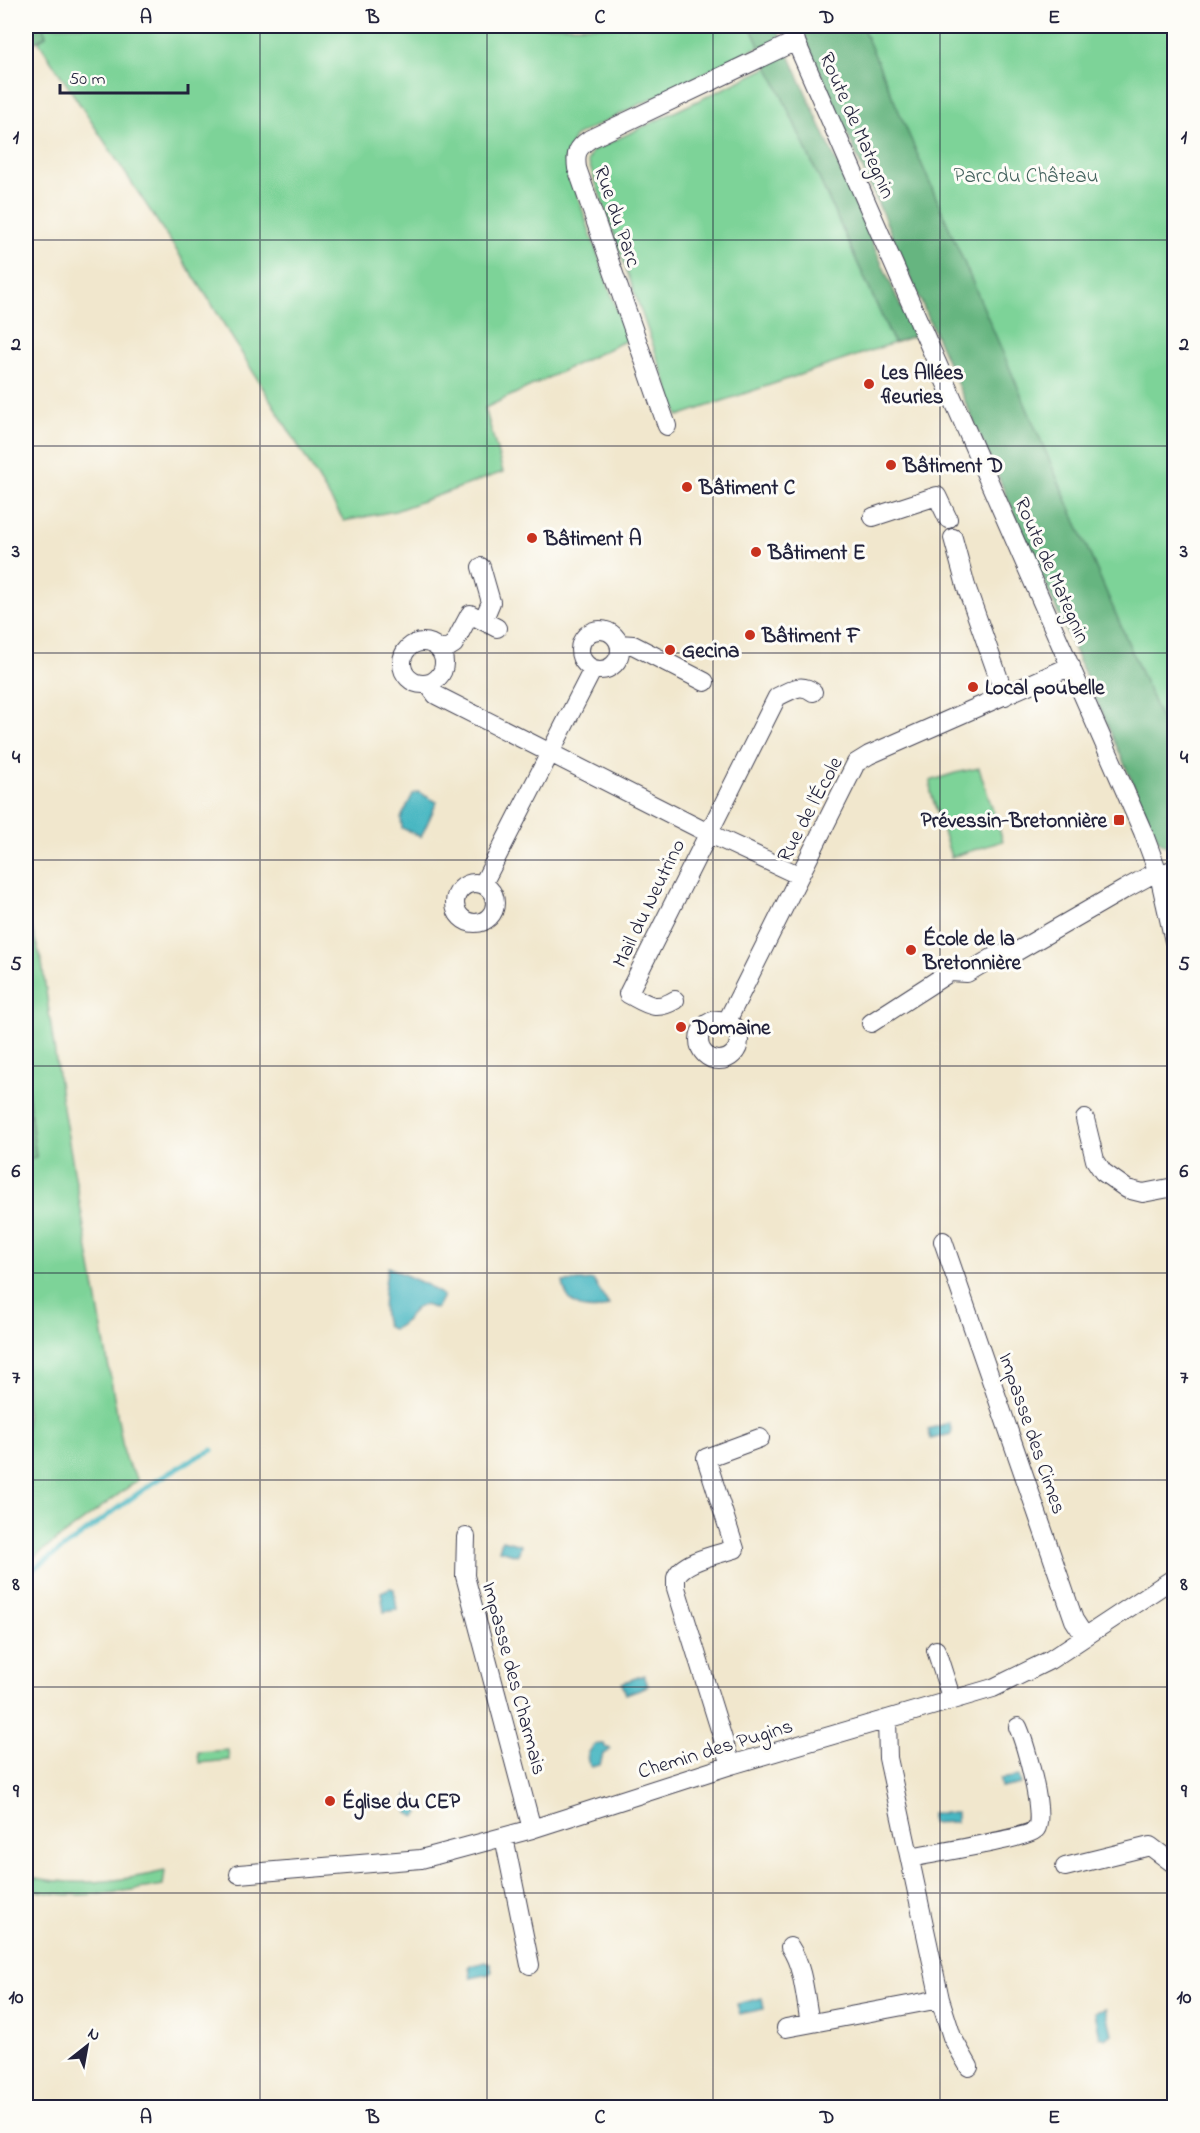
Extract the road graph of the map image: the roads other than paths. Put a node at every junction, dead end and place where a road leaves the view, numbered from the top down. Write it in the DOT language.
graph roads {
  1 [pos="793,33"];
  2 [pos="667,426"];
  3 [pos="873,517"];
  4 [pos="948,519"];
  5 [pos="953,538"];
  6 [pos="481,567"];
  7 [pos="619,644"];
  8 [pos="441,652"];
  9 [pos="1071,666"];
  10 [pos="593,669"];
  11 [pos="705,682"];
  12 [pos="428,684"];
  13 [pos="813,692"];
  14 [pos="1005,696"];
  15 [pos="549,752"];
  16 [pos="708,832"];
  17 [pos="1167,872"];
  18 [pos="798,875"];
  19 [pos="483,884"];
  20 [pos="1174,941"];
  21 [pos="675,1000"];
  22 [pos="727,1021"];
  23 [pos="871,1023"];
  24 [pos="1085,1119"];
  25 [pos="1174,1190"];
  26 [pos="943,1241"];
  27 [pos="760,1438"];
  28 [pos="466,1537"];
  29 [pos="1174,1578"];
  30 [pos="1085,1636"];
  31 [pos="936,1650"];
  32 [pos="952,1700"];
  33 [pos="887,1719"];
  34 [pos="1018,1726"];
  35 [pos="731,1765"];
  36 [pos="532,1829"];
  37 [pos="504,1837"];
  38 [pos="911,1858"];
  39 [pos="1174,1864"];
  40 [pos="1065,1867"];
  41 [pos="239,1874"];
  42 [pos="790,1947"];
  43 [pos="530,1965"];
  44 [pos="940,1999"];
  45 [pos="810,2023"];
  46 [pos="786,2028"];
  47 [pos="969,2067"];
  1 -- 2 [label="street, Rue du Parc"];
  1 -- 9 [label="street, Route de Mategnin"];
  3 -- 4 [label="street"];
  5 -- 14 [label="street"];
  6 -- 8 [label="street"];
  7 -- 10 [label="street"];
  7 -- 10 [label="street"];
  7 -- 11 [label="street"];
  8 -- 12 [label="street"];
  8 -- 12 [label="street"];
  9 -- 14 [label="street, Rue de l'École"];
  9 -- 17 [label="street, Route de Mategnin"];
  10 -- 15 [label="street"];
  12 -- 15 [label="street, Mail du Neutrino"];
  13 -- 16 [label="street, Mail du Neutrino"];
  14 -- 18 [label="street, Rue de l'École"];
  15 -- 16 [label="street, Mail du Neutrino"];
  15 -- 19 [label="street"];
  16 -- 18 [label="street, Mail du Neutrino"];
  16 -- 21 [label="street, Mail du Neutrino"];
  17 -- 20 [label="street, Route de Mategnin"];
  17 -- 23 [label="street"];
  18 -- 22 [label="street, Rue de l'École"];
  24 -- 25 [label="street"];
  26 -- 30 [label="street, Impasse des Cimes"];
  27 -- 35 [label="street"];
  28 -- 36 [label="street, Impasse des Charmais"];
  29 -- 30 [label="street, Chemin des Pugins"];
  30 -- 32 [label="street, Chemin des Pugins"];
  31 -- 32 [label="street"];
  32 -- 33 [label="street, Chemin des Pugins"];
  33 -- 35 [label="street, Chemin des Pugins"];
  33 -- 38 [label="street"];
  34 -- 38 [label="street"];
  35 -- 36 [label="street, Chemin des Pugins"];
  36 -- 37 [label="street, Chemin des Pugins"];
  37 -- 41 [label="street, Chemin des Pugins"];
  37 -- 43 [label="street"];
  38 -- 44 [label="street"];
  39 -- 40 [label="street"];
  42 -- 45 [label="street"];
  44 -- 45 [label="street"];
  44 -- 47 [label="street"];
  45 -- 46 [label="street"];
}
